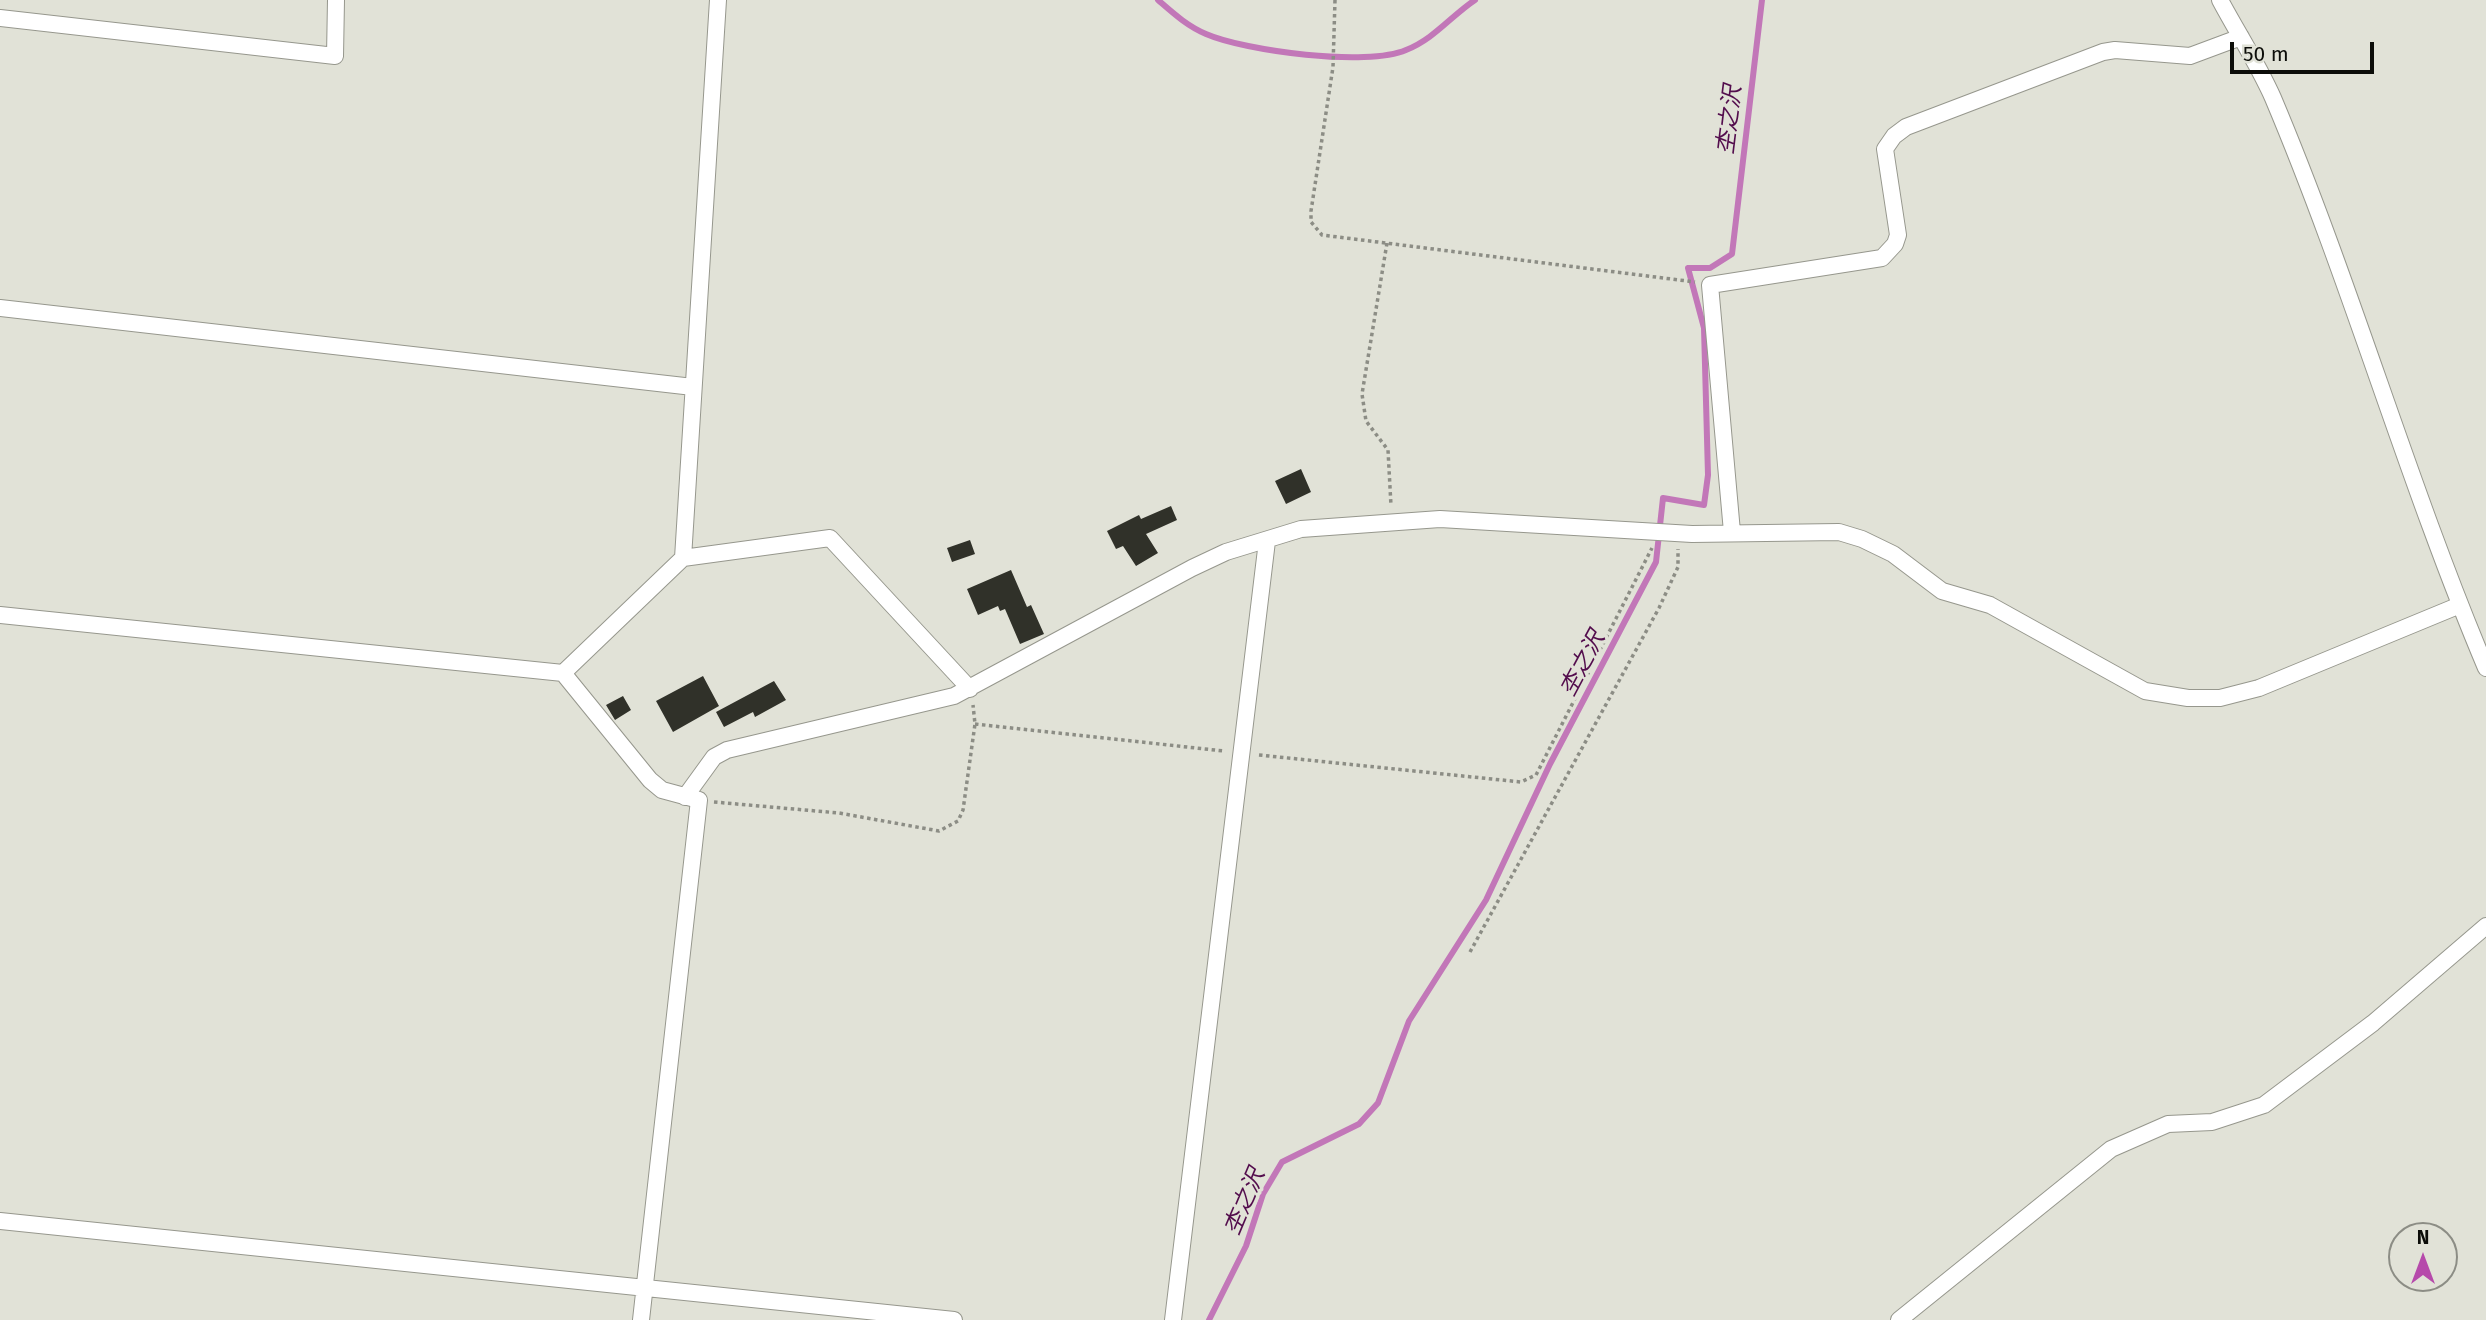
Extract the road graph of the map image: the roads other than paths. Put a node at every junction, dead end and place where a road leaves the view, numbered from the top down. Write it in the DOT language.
graph roads {
  1 [pos="336,0"];
  2 [pos="718,0"];
  3 [pos="2220,0"];
  4 [pos="0,18"];
  5 [pos="2241,37"];
  6 [pos="0,308"];
  7 [pos="693,387"];
  8 [pos="1732,532"];
  9 [pos="1267,541"];
  10 [pos="683,558"];
  11 [pos="2460,605"];
  12 [pos="0,615"];
  13 [pos="2486,668"];
  14 [pos="563,673"];
  15 [pos="970,690"];
  16 [pos="692,798"];
  17 [pos="2486,926"];
  18 [pos="0,1221"];
  19 [pos="644,1289"];
  20 [pos="641,1320"];
  21 [pos="954,1320"];
  22 [pos="1173,1320"];
  23 [pos="1899,1320"];
  1 -- 4 [label="street"];
  2 -- 7 [label="street"];
  3 -- 5 [label="street"];
  5 -- 8 [label="street"];
  5 -- 11 [label="street"];
  6 -- 7 [label="street"];
  7 -- 10 [label="street"];
  8 -- 9 [label="street"];
  8 -- 11 [label="street"];
  9 -- 15 [label="street"];
  9 -- 22 [label="street"];
  10 -- 14 [label="street"];
  10 -- 15 [label="street"];
  11 -- 13 [label="street"];
  12 -- 14 [label="street"];
  14 -- 16 [label="street"];
  15 -- 16 [label="street"];
  16 -- 19 [label="street"];
  17 -- 23 [label="street"];
  18 -- 19 [label="street"];
  19 -- 20 [label="street"];
  19 -- 21 [label="street"];
}
